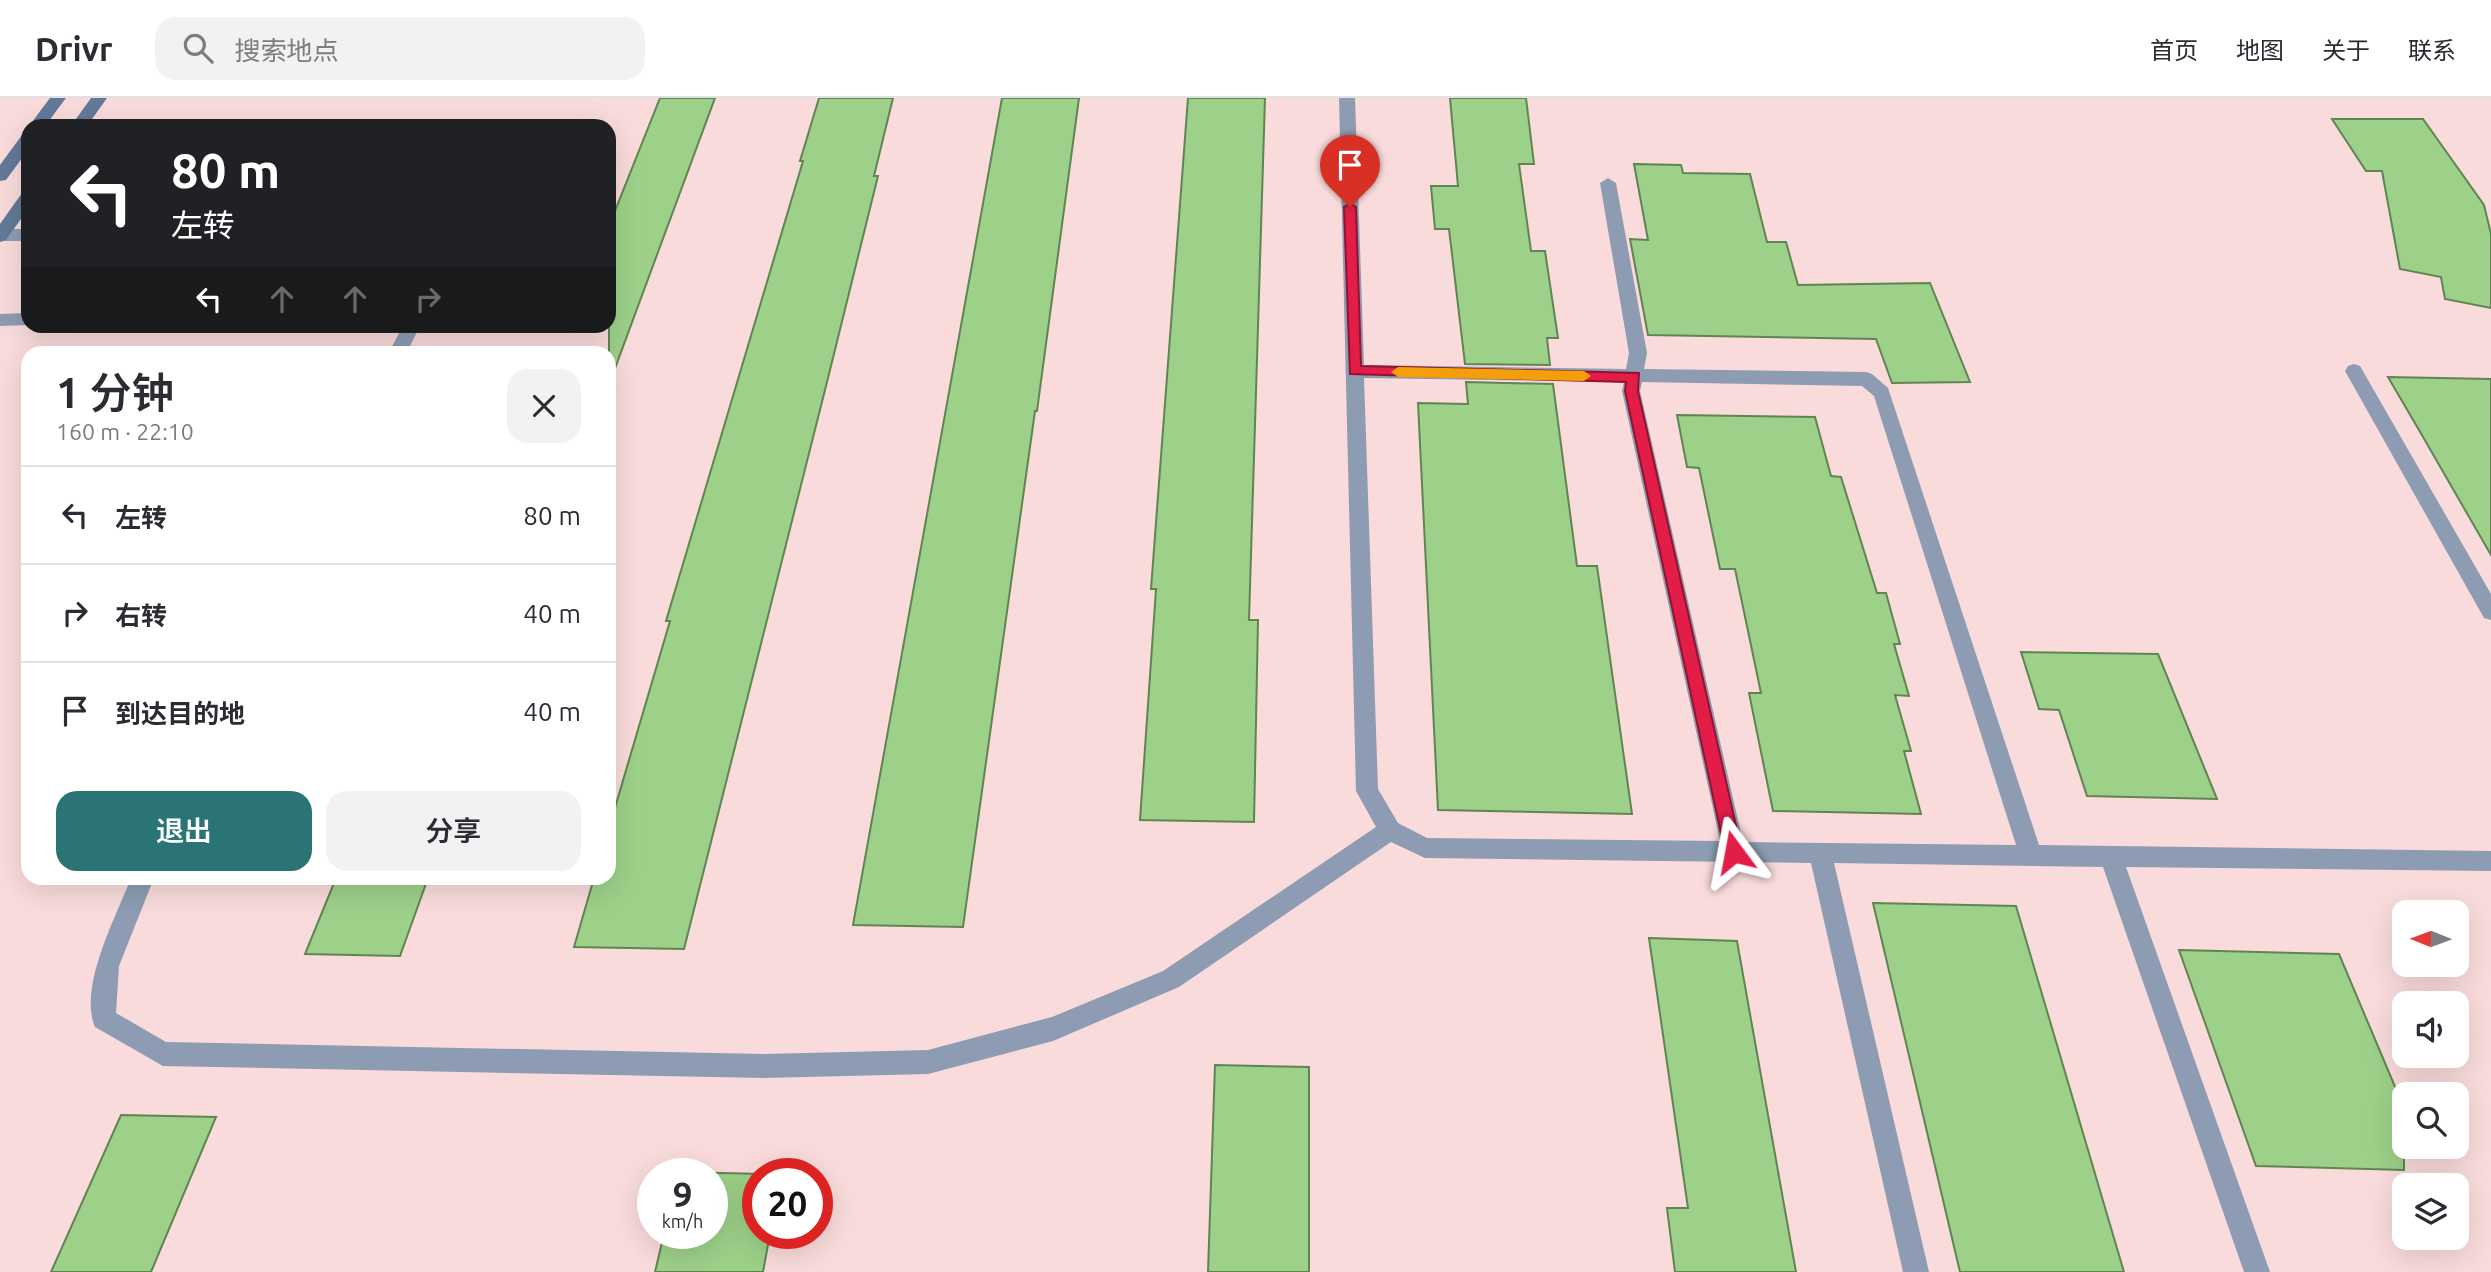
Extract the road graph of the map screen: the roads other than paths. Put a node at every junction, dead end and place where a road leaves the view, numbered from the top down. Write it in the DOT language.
graph roads {
  1 [pos="58,98"];
  2 [pos="99,98"];
  3 [pos="1347,98"];
  4 [pos="42,119"];
  5 [pos="84,119"];
  6 [pos="21,148"];
  7 [pos="0,176"];
  8 [pos="1608,183"];
  9 [pos="21,206"];
  10 [pos="0,235"];
  11 [pos="21,235"];
  12 [pos="21,319"];
  13 [pos="0,320"];
  14 [pos="1354,371"];
  15 [pos="2354,371"];
  16 [pos="1634,377"];
  17 [pos="2491,612"];
  18 [pos="1390,830"];
  19 [pos="1734,852"];
  20 [pos="1820,852"];
  21 [pos="2031,855"];
  22 [pos="2110,855"];
  23 [pos="2491,861"];
  24 [pos="141,885"];
  25 [pos="1916,1272"];
  26 [pos="2257,1272"];
  1 -- 4 [label="main road"];
  2 -- 5 [label="main road"];
  3 -- 14 [label="lane"];
  6 -- 7 [label="main road"];
  8 -- 16 [label="lane"];
  9 -- 10 [label="main road"];
  10 -- 11 [label="lane"];
  12 -- 13 [label="lane"];
  14 -- 16 [label="lane"];
  14 -- 18 [label="lane"];
  15 -- 17 [label="lane"];
  16 -- 19 [label="lane"];
  16 -- 21 [label="lane"];
  18 -- 19 [label="lane"];
  18 -- 24 [label="lane"];
  19 -- 20 [label="lane"];
  20 -- 21 [label="lane"];
  20 -- 25 [label="lane"];
  21 -- 22 [label="lane"];
  22 -- 23 [label="lane"];
  22 -- 26 [label="lane"];
}
